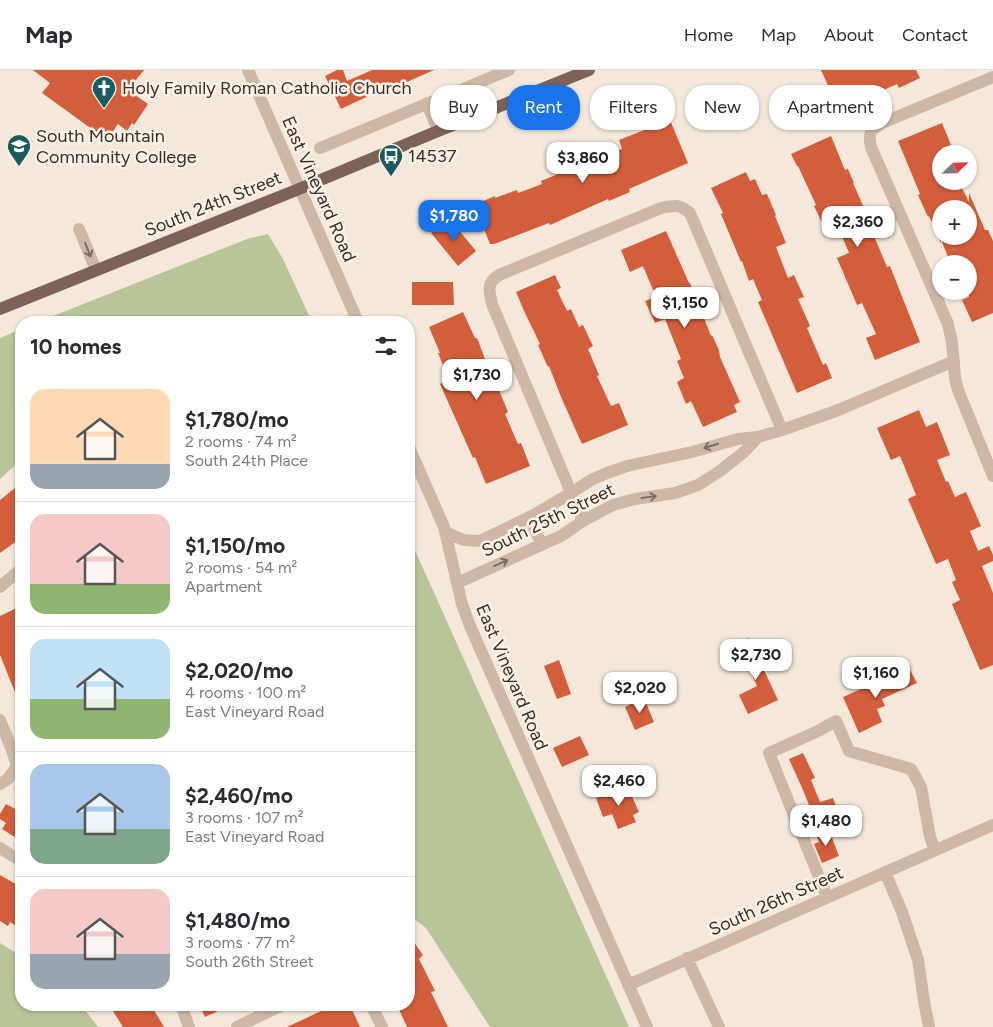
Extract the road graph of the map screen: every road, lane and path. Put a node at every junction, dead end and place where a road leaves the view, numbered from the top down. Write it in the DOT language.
graph roads {
  1 [pos="248,70"];
  2 [pos="509,70"];
  3 [pos="590,70"];
  4 [pos="993,78"];
  5 [pos="427,104"];
  6 [pos="438,131"];
  7 [pos="320,148"];
  8 [pos="299,189"];
  9 [pos="79,230"];
  10 [pos="96,270"];
  11 [pos="0,309"];
  12 [pos="355,316"];
  13 [pos="954,361"];
  14 [pos="782,430"];
  15 [pos="758,437"];
  16 [pos="415,461"];
  17 [pos="993,476"];
  18 [pos="571,493"];
  19 [pos="529,517"];
  20 [pos="583,521"];
  21 [pos="446,532"];
  22 [pos="542,545"];
  23 [pos="15,574"];
  24 [pos="457,583"];
  25 [pos="0,587"];
  26 [pos="0,720"];
  27 [pos="15,760"];
  28 [pos="15,769"];
  29 [pos="0,784"];
  30 [pos="993,825"];
  31 [pos="0,848"];
  32 [pos="935,850"];
  33 [pos="15,857"];
  34 [pos="885,872"];
  35 [pos="827,897"];
  36 [pos="688,958"];
  37 [pos="628,984"];
  38 [pos="183,1011"];
  39 [pos="270,1011"];
  40 [pos="374,1011"];
  41 [pos="189,1027"];
  42 [pos="237,1027"];
  43 [pos="382,1027"];
  44 [pos="647,1027"];
  45 [pos="719,1027"];
  46 [pos="929,1027"];
  1 -- 8 [label="street, East Vineyard Road"];
  2 -- 5 [label="street"];
  3 -- 6 [label="main road, South 24th Street"];
  4 -- 13 [label="street"];
  5 -- 6 [label="street"];
  5 -- 7 [label="street"];
  6 -- 8 [label="main road, South 24th Street"];
  8 -- 10 [label="main road, South 24th Street"];
  8 -- 12 [label="street, East Vineyard Road"];
  9 -- 10 [label="street, one-way"];
  10 -- 11 [label="main road, South 24th Street"];
  13 -- 14 [label="street, South 25th Street"];
  13 -- 17 [label="street"];
  14 -- 15 [label="street, South 25th Street"];
  14 -- 18 [label="street"];
  15 -- 18 [label="street, South 25th Street, one-way"];
  20 -- 15 [label="street, South 25th Street, one-way"];
  16 -- 21 [label="street, East Vineyard Road"];
  18 -- 19 [label="street, South 25th Street"];
  18 -- 20 [label="street"];
  19 -- 21 [label="street, South 25th Street"];
  19 -- 22 [label="street"];
  20 -- 22 [label="street, South 25th Street"];
  21 -- 24 [label="street, East Vineyard Road"];
  24 -- 22 [label="street, South 25th Street, one-way"];
  23 -- 25 [label="street"];
  24 -- 37 [label="street, East Vineyard Road"];
  26 -- 27 [label="street"];
  28 -- 29 [label="street"];
  30 -- 32 [label="street, South 26th Street"];
  31 -- 33 [label="street"];
  32 -- 34 [label="street, South 26th Street"];
  32 -- 35 [label="street"];
  34 -- 35 [label="street, South 26th Street"];
  34 -- 46 [label="street"];
  35 -- 36 [label="street, South 26th Street"];
  36 -- 37 [label="street, South 26th Street"];
  36 -- 45 [label="street"];
  37 -- 44 [label="street, East Vineyard Road"];
  38 -- 41 [label="street"];
  39 -- 42 [label="street"];
  40 -- 43 [label="street"];
}
